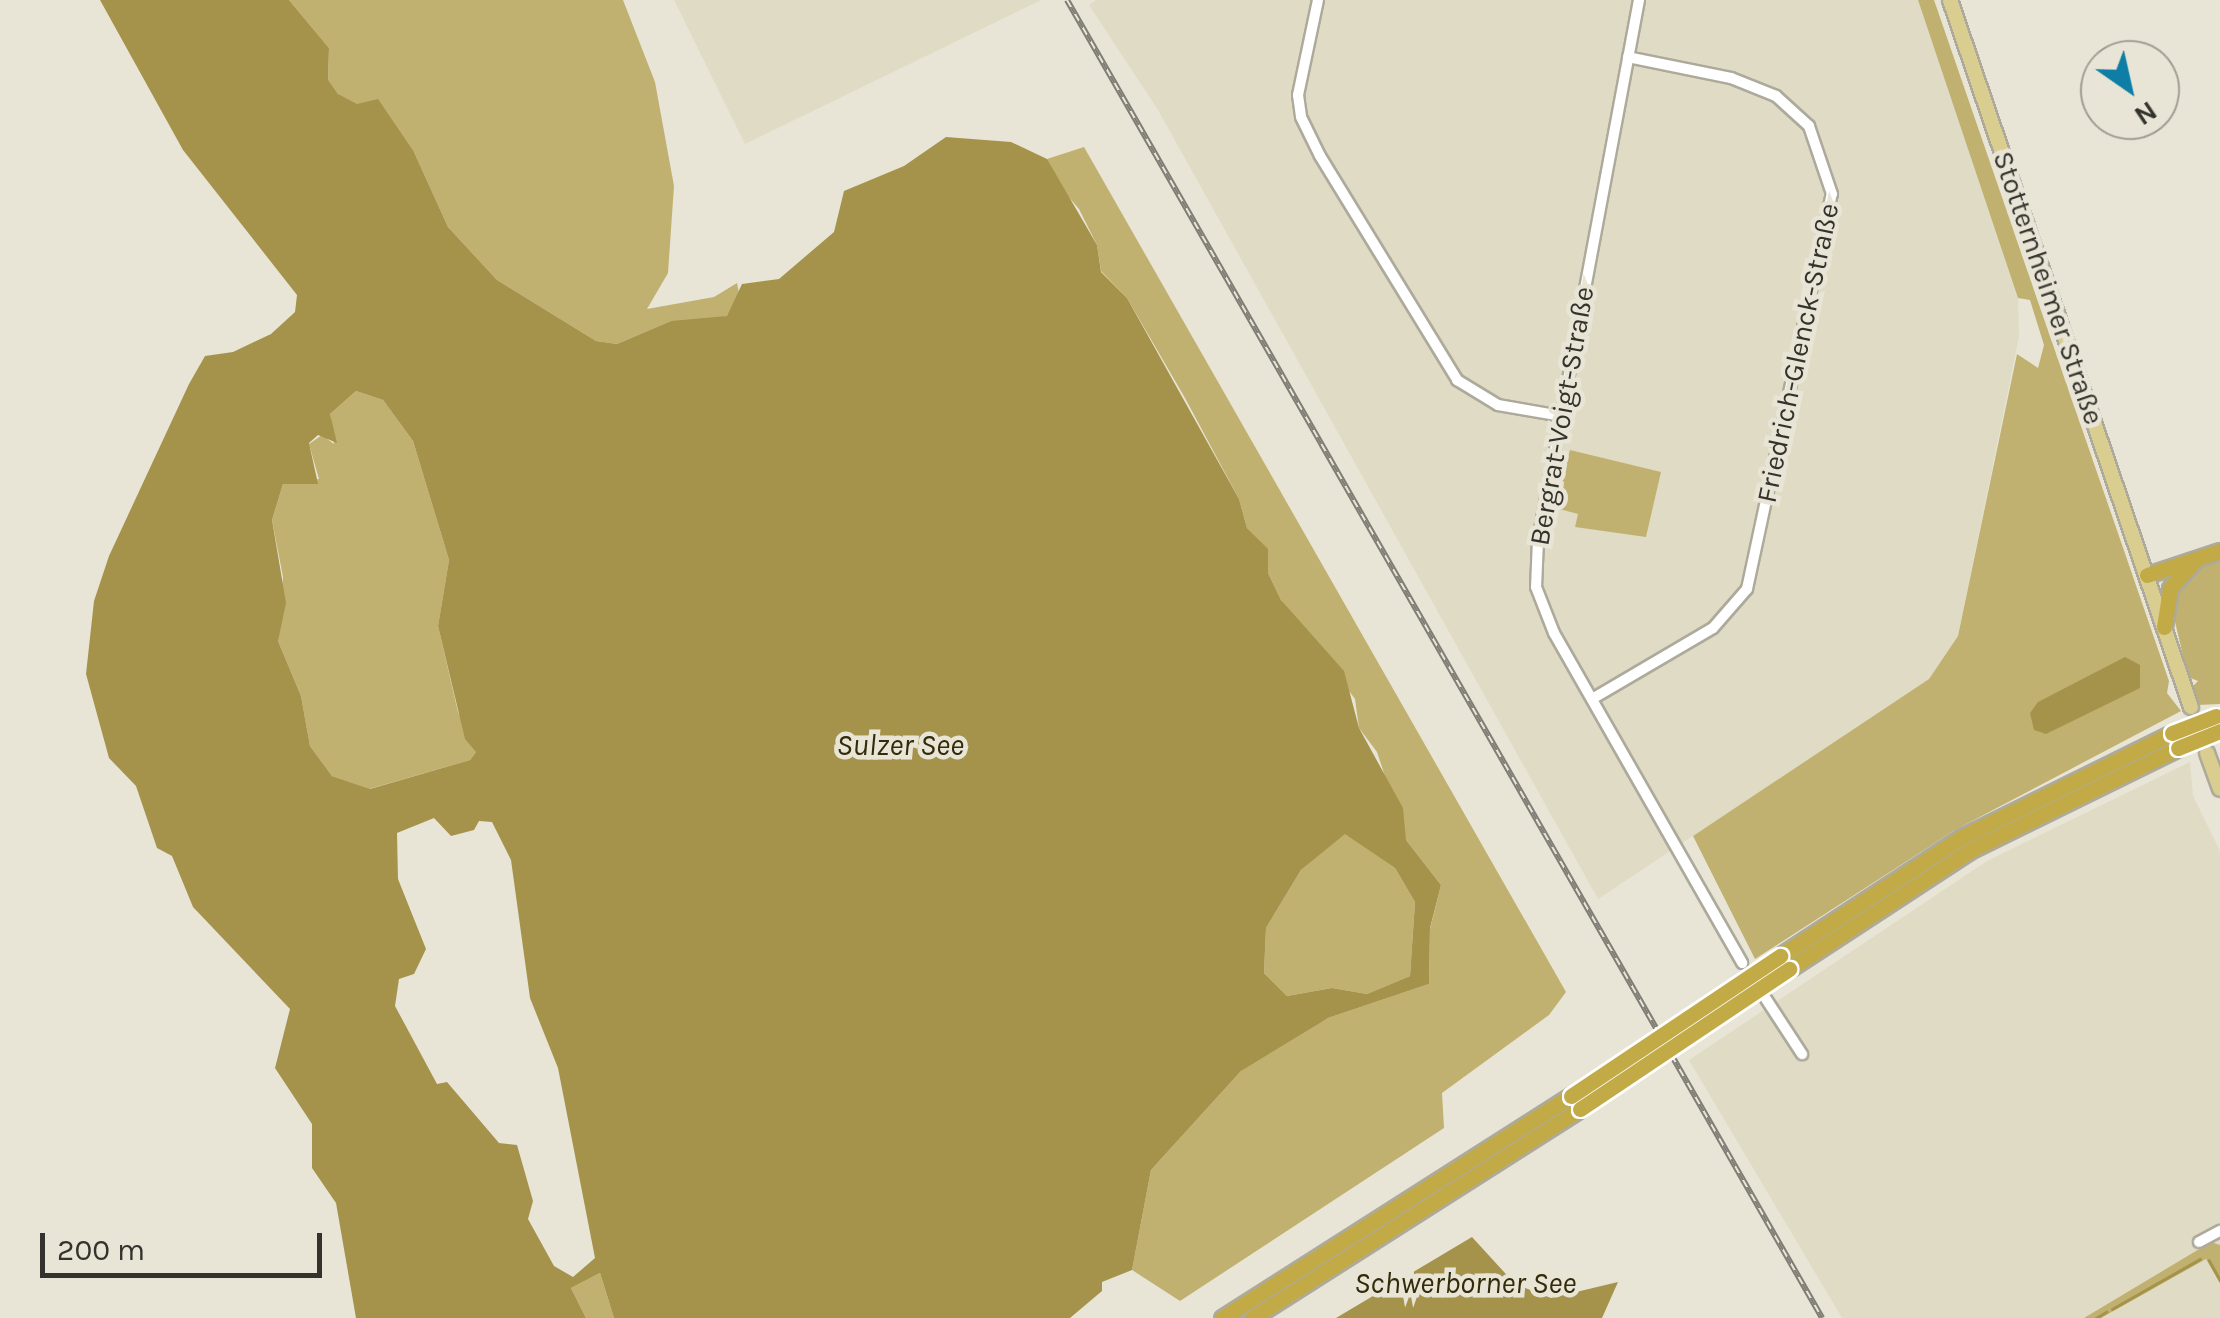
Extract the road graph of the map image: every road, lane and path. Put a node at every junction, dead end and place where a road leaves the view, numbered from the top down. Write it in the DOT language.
graph roads {
  1 [pos="1318,0"];
  2 [pos="1639,0"];
  3 [pos="1950,0"];
  4 [pos="1628,57"];
  5 [pos="1562,416"];
  6 [pos="2220,551"];
  7 [pos="2194,560"];
  8 [pos="2147,575"];
  9 [pos="2164,627"];
  10 [pos="1592,699"];
  11 [pos="2191,707"];
  12 [pos="2219,720"];
  13 [pos="2207,753"];
  14 [pos="2220,789"];
  15 [pos="1742,963"];
  16 [pos="1766,999"];
  17 [pos="1802,1054"];
  18 [pos="1575,1102"];
  19 [pos="2220,1231"];
  20 [pos="2199,1242"];
  21 [pos="1222,1318"];
  22 [pos="1252,1318"];
  1 -- 5 [label="street"];
  2 -- 4 [label="street, Bergrat-Voigt-Straße"];
  3 -- 8 [label="main road, Stotternheimer Straße"];
  4 -- 5 [label="street, Bergrat-Voigt-Straße"];
  4 -- 10 [label="street, Friedrich-Glenck-Straße"];
  5 -- 10 [label="street, Bergrat-Voigt-Straße"];
  6 -- 7 [label="highway"];
  7 -- 8 [label="highway"];
  7 -- 9 [label="highway"];
  8 -- 9 [label="main road, Stotternheimer Straße"];
  9 -- 11 [label="main road, Stotternheimer Straße"];
  10 -- 15 [label="street, Bergrat-Voigt-Straße"];
  12 -- 18 [label="highway, bridge"];
  13 -- 14 [label="main road"];
  16 -- 17 [label="street"];
  18 -- 21 [label="highway"];
  18 -- 22 [label="highway"];
  19 -- 20 [label="street"];
}
